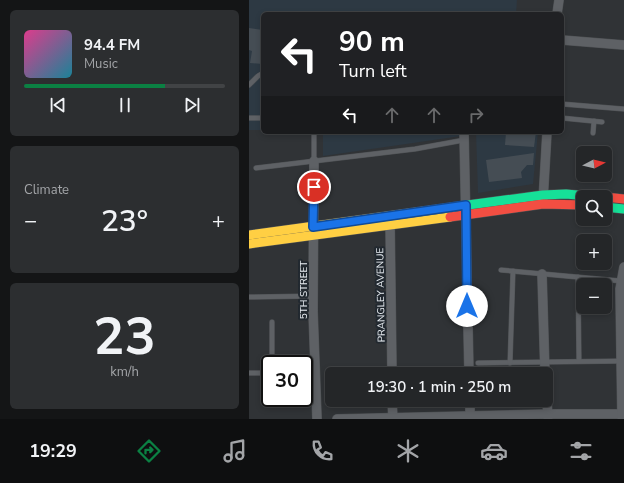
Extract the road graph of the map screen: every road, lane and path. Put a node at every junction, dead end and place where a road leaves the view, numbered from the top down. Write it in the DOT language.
graph roads {
  1 [pos="559,0"];
  2 [pos="557,12"];
  3 [pos="564,40"];
  4 [pos="624,45"];
  5 [pos="261,74"];
  6 [pos="249,85"];
  7 [pos="564,104"];
  8 [pos="624,109"];
  9 [pos="249,118"];
  10 [pos="261,118"];
  11 [pos="564,118"];
  12 [pos="594,121"];
  13 [pos="602,122"];
  14 [pos="593,133"];
  15 [pos="314,134"];
  16 [pos="547,134"];
  17 [pos="464,136"];
  18 [pos="314,161"];
  19 [pos="256,168"];
  20 [pos="576,195"];
  21 [pos="612,198"];
  22 [pos="543,199"];
  23 [pos="624,199"];
  24 [pos="576,205"];
  25 [pos="612,208"];
  26 [pos="624,209"];
  27 [pos="466,210"];
  28 [pos="390,221"];
  29 [pos="313,231"];
  30 [pos="249,235"];
  31 [pos="249,244"];
  32 [pos="624,268"];
  33 [pos="501,270"];
  34 [pos="513,271"];
  35 [pos="542,274"];
  36 [pos="578,277"];
  37 [pos="621,281"];
  38 [pos="313,296"];
  39 [pos="249,297"];
  40 [pos="272,322"];
  41 [pos="272,355"];
  42 [pos="579,361"];
  43 [pos="623,361"];
  44 [pos="545,362"];
  45 [pos="479,363"];
  46 [pos="510,363"];
  47 [pos="392,367"];
  48 [pos="469,367"];
  49 [pos="545,367"];
  50 [pos="313,371"];
  51 [pos="316,371"];
  52 [pos="249,373"];
  53 [pos="261,373"];
  54 [pos="392,407"];
  55 [pos="469,407"];
  56 [pos="548,416"];
  57 [pos="623,416"];
  58 [pos="470,418"];
  59 [pos="317,419"];
  60 [pos="337,419"];
  61 [pos="393,419"];
  1 -- 2 [label="street"];
  3 -- 4 [label="street"];
  5 -- 6 [label="lane"];
  7 -- 8 [label="lane"];
  9 -- 10 [label="lane"];
  11 -- 12 [label="lane"];
  12 -- 13 [label="lane"];
  12 -- 14 [label="lane"];
  15 -- 18 [label="lane"];
  16 -- 22 [label="street"];
  17 -- 18 [label="lane"];
  17 -- 27 [label="street"];
  18 -- 19 [label="lane"];
  18 -- 29 [label="street, 5TH STREET"];
  20 -- 22 [label="main road"];
  21 -- 23 [label="main road"];
  22 -- 24 [label="main road"];
  22 -- 27 [label="main road"];
  25 -- 26 [label="main road"];
  27 -- 28 [label="main road"];
  27 -- 48 [label="street"];
  28 -- 29 [label="main road"];
  28 -- 47 [label="street, PRANGLEY AVENUE"];
  29 -- 30 [label="main road"];
  29 -- 31 [label="main road"];
  29 -- 38 [label="street, 5TH STREET"];
  32 -- 37 [label="street"];
  33 -- 34 [label="lane"];
  34 -- 35 [label="lane"];
  34 -- 46 [label="lane"];
  35 -- 36 [label="lane"];
  35 -- 44 [label="street"];
  36 -- 37 [label="lane"];
  36 -- 42 [label="lane"];
  37 -- 43 [label="street"];
  38 -- 39 [label="lane"];
  38 -- 51 [label="street, 5TH STREET"];
  40 -- 41 [label="lane"];
  42 -- 43 [label="lane"];
  42 -- 44 [label="lane"];
  43 -- 57 [label="street"];
  44 -- 46 [label="lane"];
  44 -- 49 [label="street"];
  45 -- 46 [label="lane"];
  50 -- 51 [label="lane"];
  51 -- 59 [label="street, 5TH STREET"];
  52 -- 53 [label="lane"];
  54 -- 61 [label="street"];
  55 -- 58 [label="street"];
  56 -- 57 [label="street"];
  56 -- 58 [label="street"];
  58 -- 61 [label="street"];
  60 -- 61 [label="street"];
}
